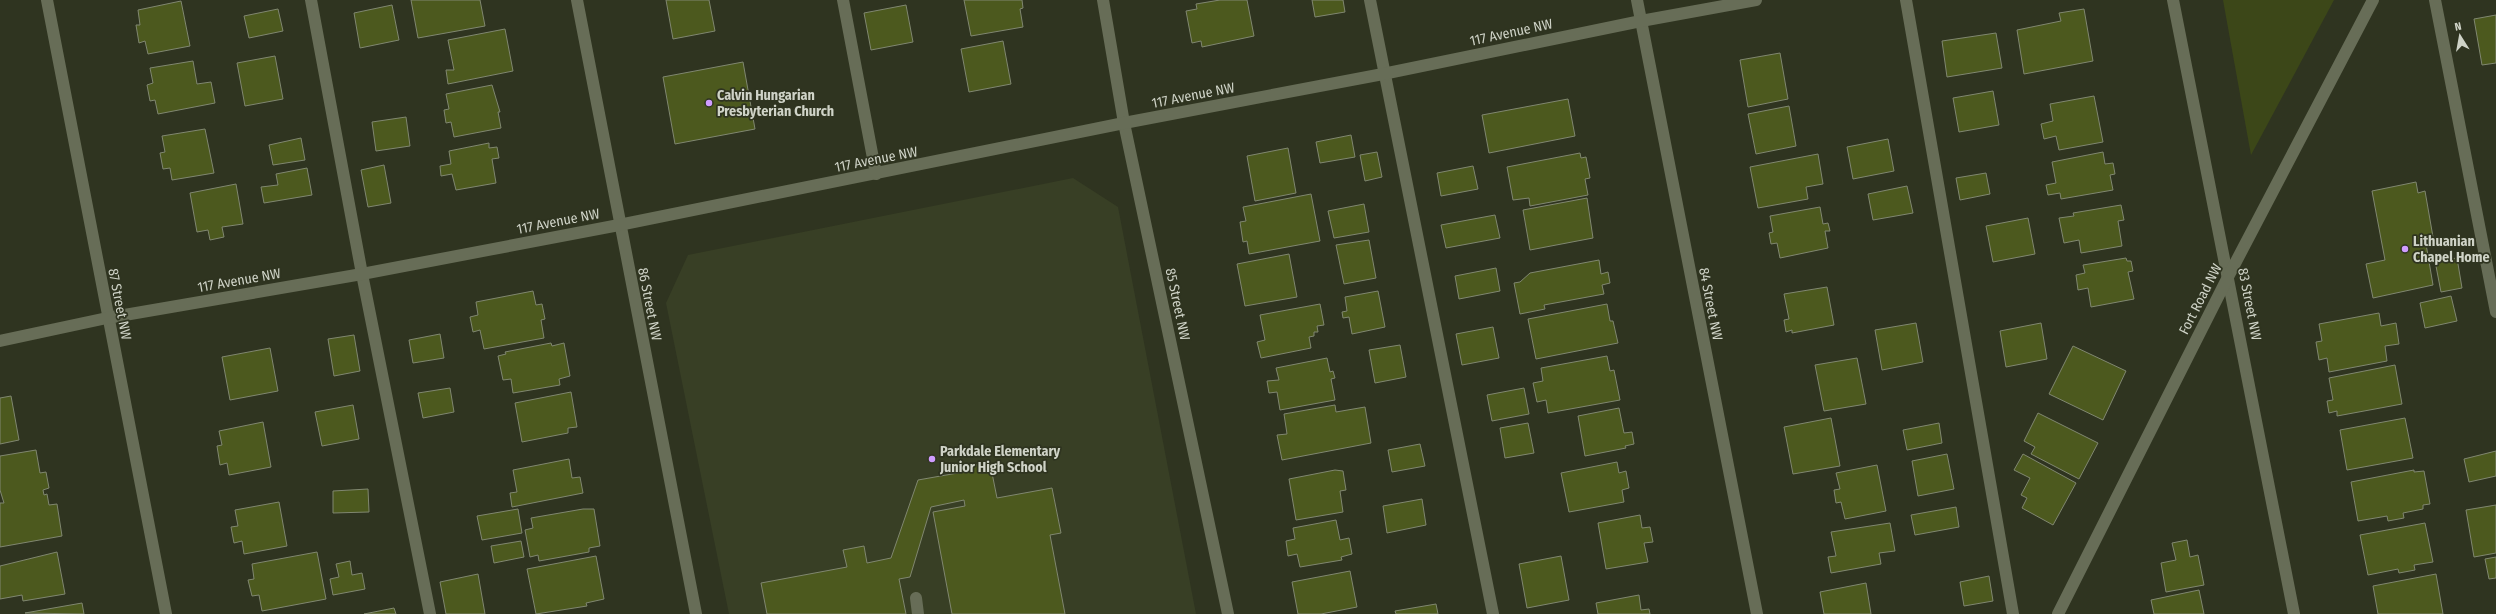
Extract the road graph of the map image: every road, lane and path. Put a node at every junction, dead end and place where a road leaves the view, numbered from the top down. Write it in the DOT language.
graph roads {
  1 [pos="47,0"];
  2 [pos="311,0"];
  3 [pos="577,0"];
  4 [pos="843,0"];
  5 [pos="1103,0"];
  6 [pos="1370,0"];
  7 [pos="1637,0"];
  8 [pos="1756,0"];
  9 [pos="1906,0"];
  10 [pos="2173,0"];
  11 [pos="2373,0"];
  12 [pos="2435,0"];
  13 [pos="1640,21"];
  14 [pos="1383,74"];
  15 [pos="1124,123"];
  16 [pos="876,174"];
  17 [pos="619,225"];
  18 [pos="362,274"];
  19 [pos="2229,275"];
  20 [pos="2496,312"];
  21 [pos="107,318"];
  22 [pos="0,341"];
  23 [pos="916,598"];
  24 [pos="166,614"];
  25 [pos="430,614"];
  26 [pos="696,614"];
  27 [pos="918,614"];
  28 [pos="1228,614"];
  29 [pos="1493,614"];
  30 [pos="1757,614"];
  31 [pos="2014,614"];
  32 [pos="2058,614"];
  33 [pos="2294,614"];
  1 -- 21 [label="street, 87 Street NW"];
  2 -- 18 [label="street"];
  3 -- 17 [label="street, 86 Street NW"];
  4 -- 16 [label="street"];
  5 -- 15 [label="street, 85 Street NW"];
  6 -- 14 [label="street"];
  7 -- 13 [label="street, 84 Street NW"];
  8 -- 13 [label="street, 117 Avenue NW"];
  9 -- 31 [label="street"];
  10 -- 19 [label="street, 83 Street NW"];
  11 -- 19 [label="street, Fort Road NW"];
  12 -- 20 [label="street"];
  13 -- 14 [label="street, 117 Avenue NW"];
  13 -- 30 [label="street, 84 Street NW"];
  14 -- 15 [label="street, 117 Avenue NW"];
  14 -- 29 [label="street"];
  15 -- 16 [label="street, 117 Avenue NW"];
  15 -- 28 [label="street, 85 Street NW"];
  16 -- 17 [label="street, 117 Avenue NW"];
  17 -- 18 [label="street, 117 Avenue NW"];
  17 -- 26 [label="street, 86 Street NW"];
  18 -- 21 [label="street, 117 Avenue NW"];
  18 -- 25 [label="street"];
  19 -- 32 [label="street, Fort Road NW"];
  19 -- 33 [label="street, 83 Street NW"];
  21 -- 22 [label="street, 117 Avenue NW"];
  21 -- 24 [label="street, 87 Street NW"];
  23 -- 27 [label="street"];
}
